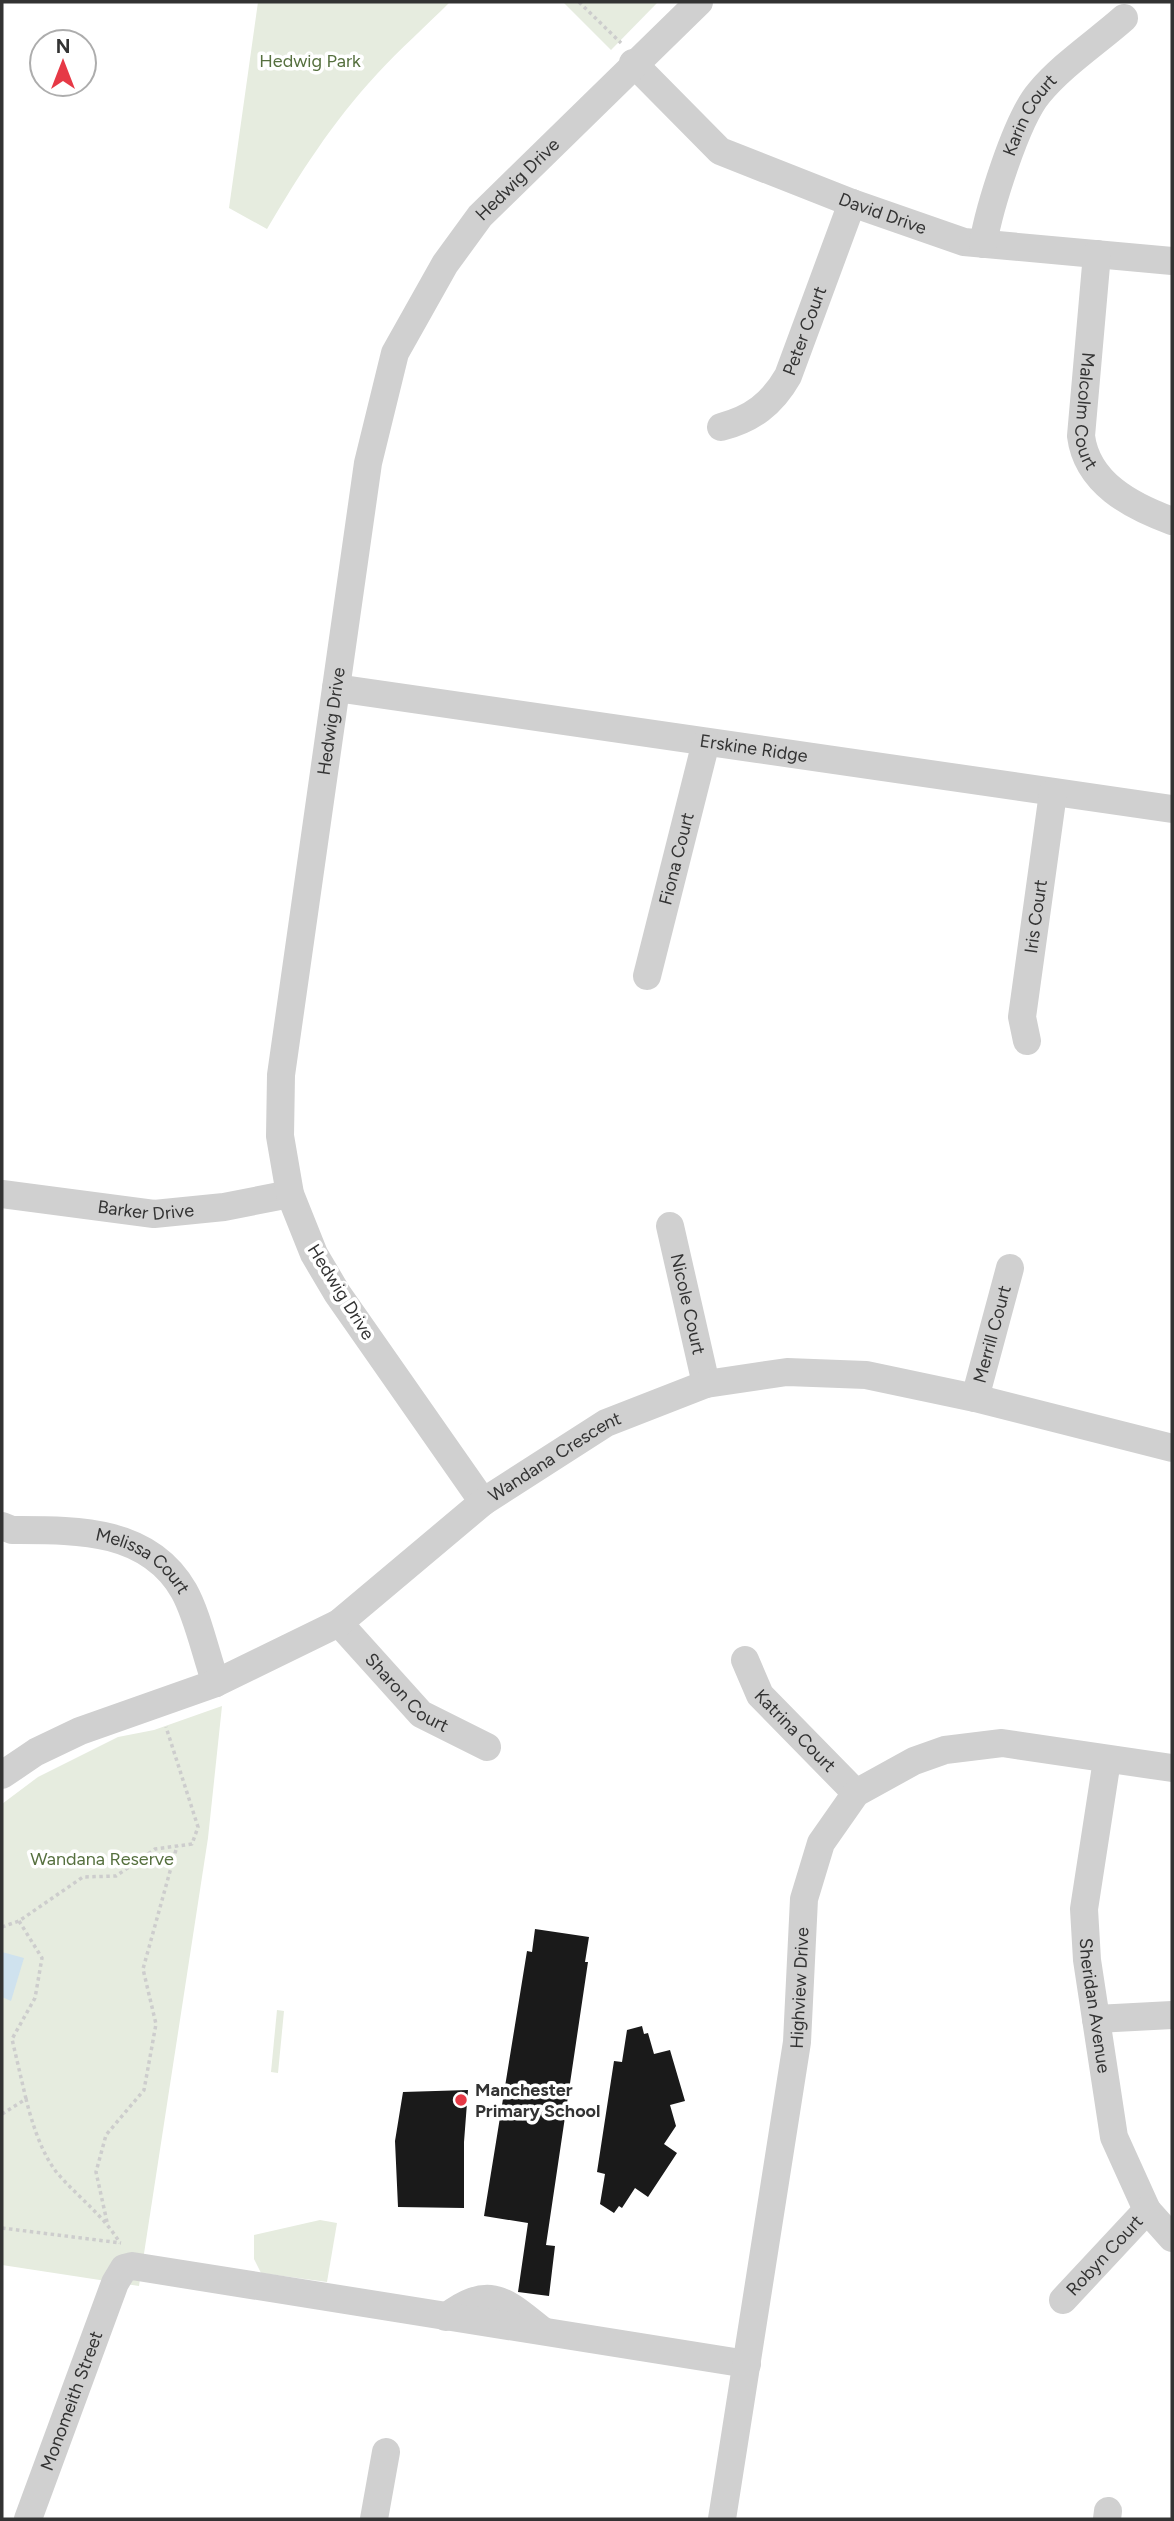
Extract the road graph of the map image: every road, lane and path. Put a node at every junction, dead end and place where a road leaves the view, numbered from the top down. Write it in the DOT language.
graph roads {
  1 [pos="579,2"];
  2 [pos="699,2"];
  3 [pos="1124,19"];
  4 [pos="633,63"];
  5 [pos="852,203"];
  6 [pos="983,244"];
  7 [pos="1097,254"];
  8 [pos="1172,261"];
  9 [pos="721,427"];
  10 [pos="1172,521"];
  11 [pos="336,688"];
  12 [pos="706,742"];
  13 [pos="1053,793"];
  14 [pos="1172,809"];
  15 [pos="647,976"];
  16 [pos="1027,1041"];
  17 [pos="2,1194"];
  18 [pos="290,1194"];
  19 [pos="670,1226"];
  20 [pos="1010,1268"];
  21 [pos="706,1384"];
  22 [pos="975,1398"];
  23 [pos="1172,1448"];
  24 [pos="483,1502"];
  25 [pos="2,1526"];
  26 [pos="339,1623"];
  27 [pos="745,1660"];
  28 [pos="216,1683"];
  29 [pos="158,1704"];
  30 [pos="487,1746"];
  31 [pos="1107,1760"];
  32 [pos="1172,1768"];
  33 [pos="2,1775"];
  34 [pos="856,1793"];
  35 [pos="177,1846"];
  36 [pos="19,1921"];
  37 [pos="2,1927"];
  38 [pos="1172,2015"];
  39 [pos="1096,2019"];
  40 [pos="26,2099"];
  41 [pos="2,2114"];
  42 [pos="1147,2210"];
  43 [pos="107,2222"];
  44 [pos="2,2228"];
  45 [pos="1172,2238"];
  46 [pos="120,2243"];
  47 [pos="131,2243"];
  48 [pos="1063,2300"];
  49 [pos="747,2364"];
  50 [pos="386,2452"];
  51 [pos="28,2519"];
  52 [pos="374,2519"];
  53 [pos="722,2519"];
  1 -- 4 [label="path"];
  2 -- 4 [label="street, Hedwig Drive"];
  3 -- 6 [label="street, Karin Court"];
  4 -- 5 [label="street, David Drive"];
  4 -- 11 [label="street, Hedwig Drive"];
  5 -- 6 [label="street, David Drive"];
  5 -- 9 [label="street, Peter Court"];
  6 -- 7 [label="street, David Drive"];
  7 -- 8 [label="street, David Drive"];
  7 -- 10 [label="street, Malcolm Court"];
  11 -- 12 [label="street, Erskine Ridge"];
  11 -- 18 [label="street, Hedwig Drive"];
  12 -- 13 [label="street, Erskine Ridge"];
  12 -- 15 [label="street, Fiona Court"];
  13 -- 14 [label="street, Erskine Ridge"];
  13 -- 16 [label="street, Iris Court"];
  17 -- 18 [label="street, Barker Drive"];
  18 -- 24 [label="street, Hedwig Drive"];
  19 -- 21 [label="street, Nicole Court"];
  20 -- 22 [label="street, Merrill Court"];
  21 -- 22 [label="street, Wandana Crescent"];
  21 -- 24 [label="street, Wandana Crescent"];
  22 -- 23 [label="street, Wandana Crescent"];
  24 -- 26 [label="street, Wandana Crescent"];
  25 -- 28 [label="street, Melissa Court"];
  26 -- 28 [label="street, Wandana Crescent"];
  26 -- 30 [label="street, Sharon Court"];
  27 -- 34 [label="street, Katrina Court"];
  28 -- 29 [label="street, Wandana Crescent"];
  29 -- 33 [label="street, Wandana Crescent"];
  29 -- 35 [label="path"];
  31 -- 32 [label="street, Highview Drive"];
  31 -- 34 [label="street, Highview Drive"];
  31 -- 39 [label="street, Sheridan Avenue"];
  34 -- 49 [label="street, Highview Drive"];
  35 -- 36 [label="path"];
  35 -- 43 [label="path"];
  36 -- 37 [label="path"];
  36 -- 40 [label="path"];
  38 -- 39 [label="street"];
  39 -- 42 [label="street, Sheridan Avenue"];
  40 -- 41 [label="path"];
  40 -- 43 [label="path"];
  42 -- 45 [label="street, Sheridan Avenue"];
  42 -- 48 [label="street, Robyn Court"];
  43 -- 46 [label="path"];
  44 -- 46 [label="path"];
  46 -- 47 [label="path"];
  49 -- 51 [label="street, Monomeith Street"];
  49 -- 53 [label="street, Highview Drive"];
  50 -- 52 [label="street"];
}
